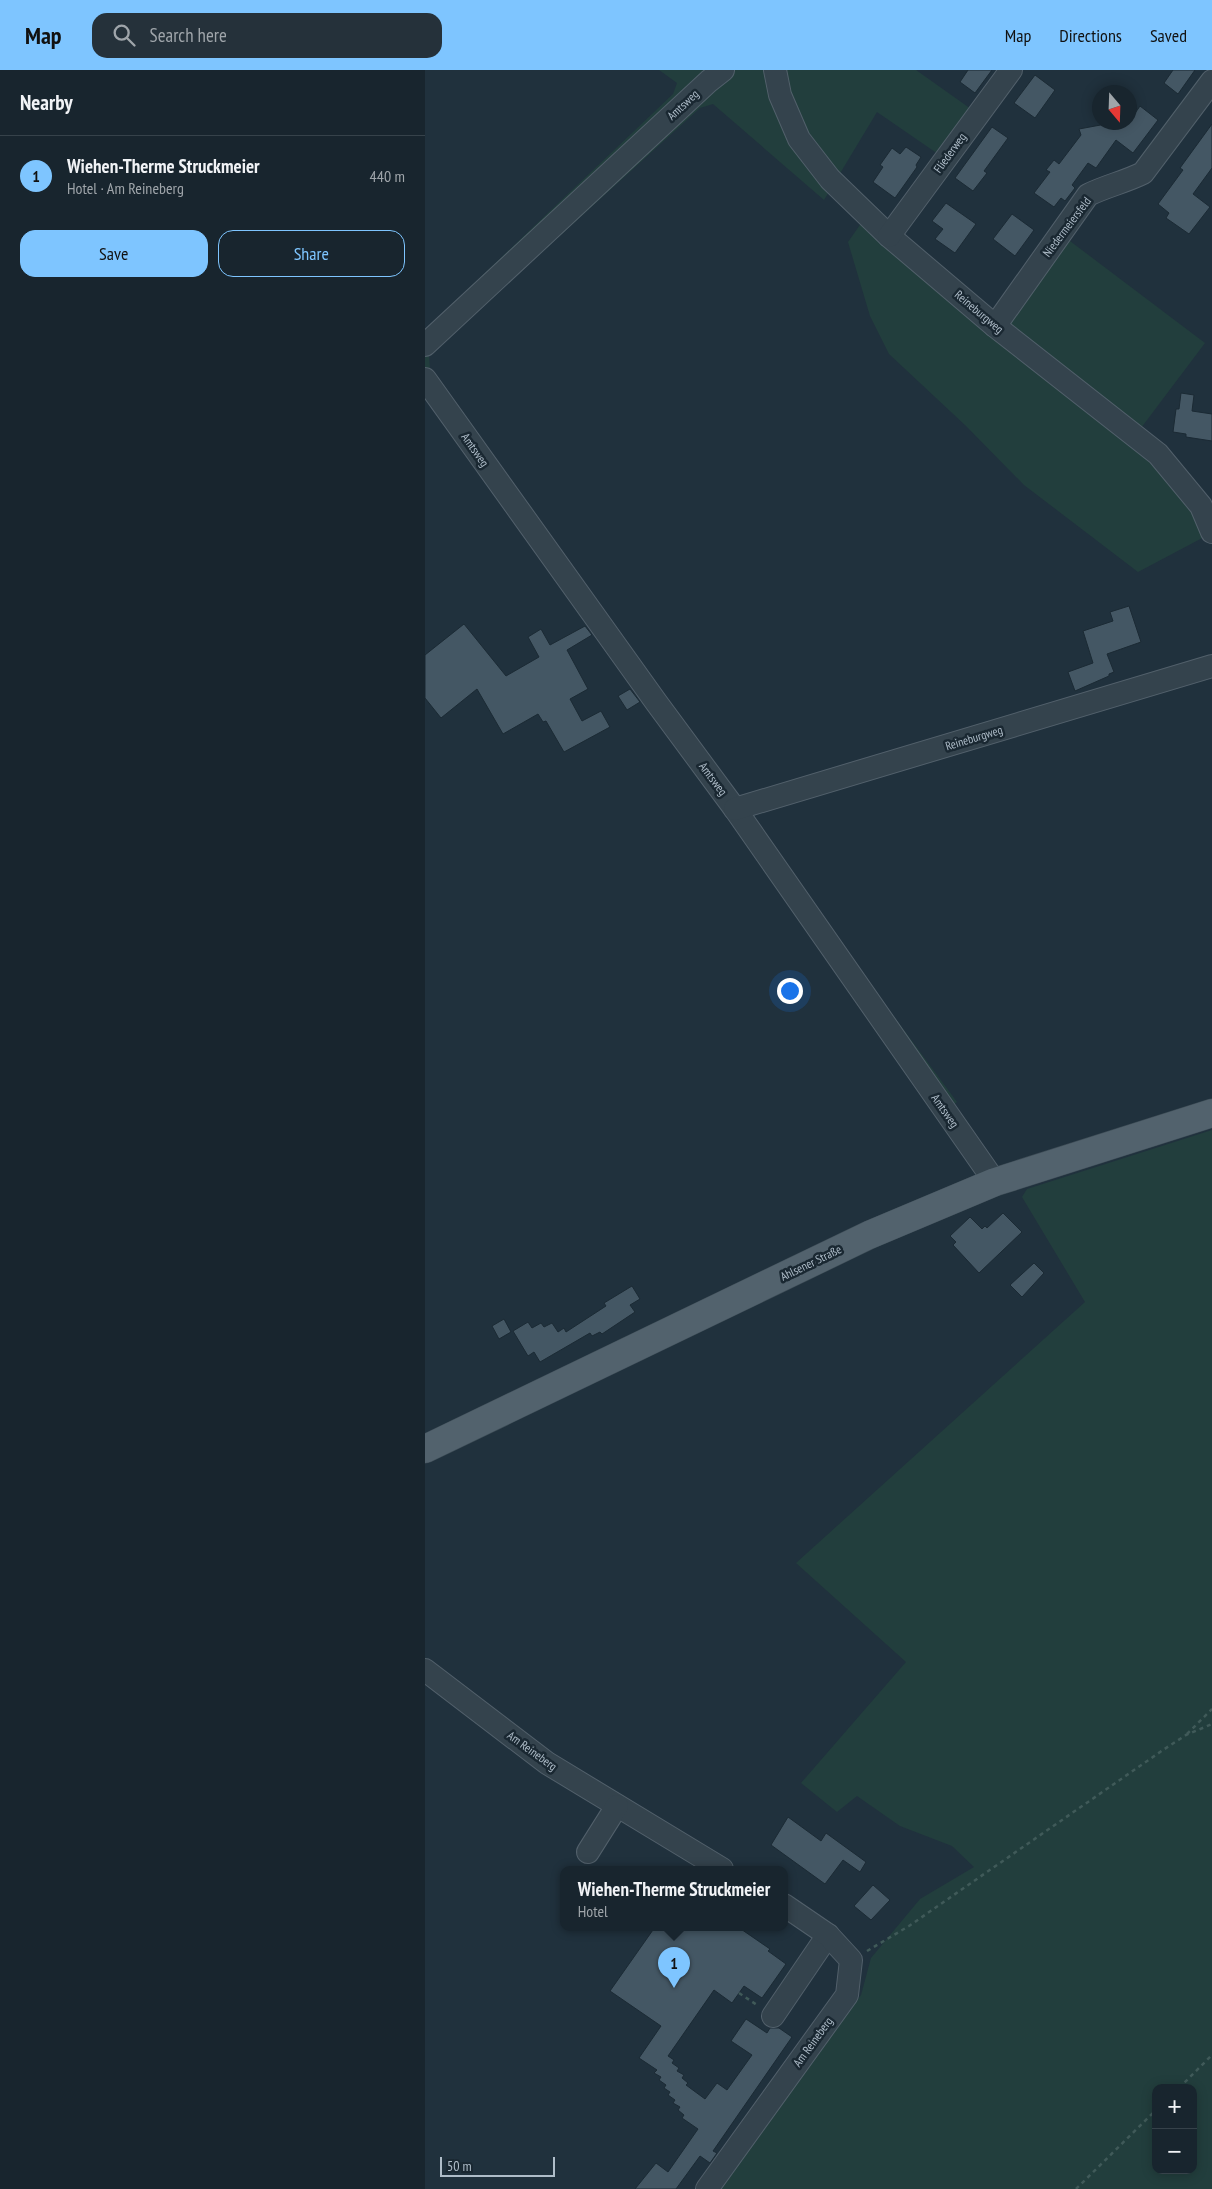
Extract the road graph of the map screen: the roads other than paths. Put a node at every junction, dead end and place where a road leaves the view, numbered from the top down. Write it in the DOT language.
graph roads {
  1 [pos="775,70"];
  2 [pos="1011,70"];
  3 [pos="709,74"];
  4 [pos="1212,81"];
  5 [pos="889,236"];
  6 [pos="995,326"];
  7 [pos="425,345"];
  8 [pos="425,379"];
  9 [pos="1207,505"];
  10 [pos="1212,532"];
  11 [pos="1212,666"];
  12 [pos="735,809"];
  13 [pos="1212,1113"];
  14 [pos="995,1182"];
  15 [pos="425,1449"];
  16 [pos="425,1670"];
  17 [pos="617,1806"];
  18 [pos="587,1852"];
  19 [pos="717,1866"];
  20 [pos="788,1908"];
  21 [pos="828,1935"];
  22 [pos="773,2016"];
  23 [pos="707,2189"];
  1 -- 5 [label="street, Reineburgweg"];
  2 -- 5 [label="street, Fliederweg"];
  3 -- 7 [label="street, Amtsweg"];
  4 -- 6 [label="street, Niedermeiersfeld"];
  5 -- 6 [label="street, Reineburgweg"];
  6 -- 9 [label="street, Reineburgweg"];
  8 -- 12 [label="street, Amtsweg"];
  9 -- 10 [label="street, Reineburgweg"];
  11 -- 12 [label="street, Reineburgweg"];
  12 -- 14 [label="street, Amtsweg"];
  13 -- 14 [label="main road, Ahlsener Straße"];
  14 -- 15 [label="main road, Ahlsener Straße"];
  16 -- 17 [label="street, Am Reineberg"];
  17 -- 18 [label="street"];
  17 -- 19 [label="street, Am Reineberg"];
  20 -- 21 [label="street"];
  21 -- 22 [label="street"];
  21 -- 23 [label="street, Am Reineberg"];
}
